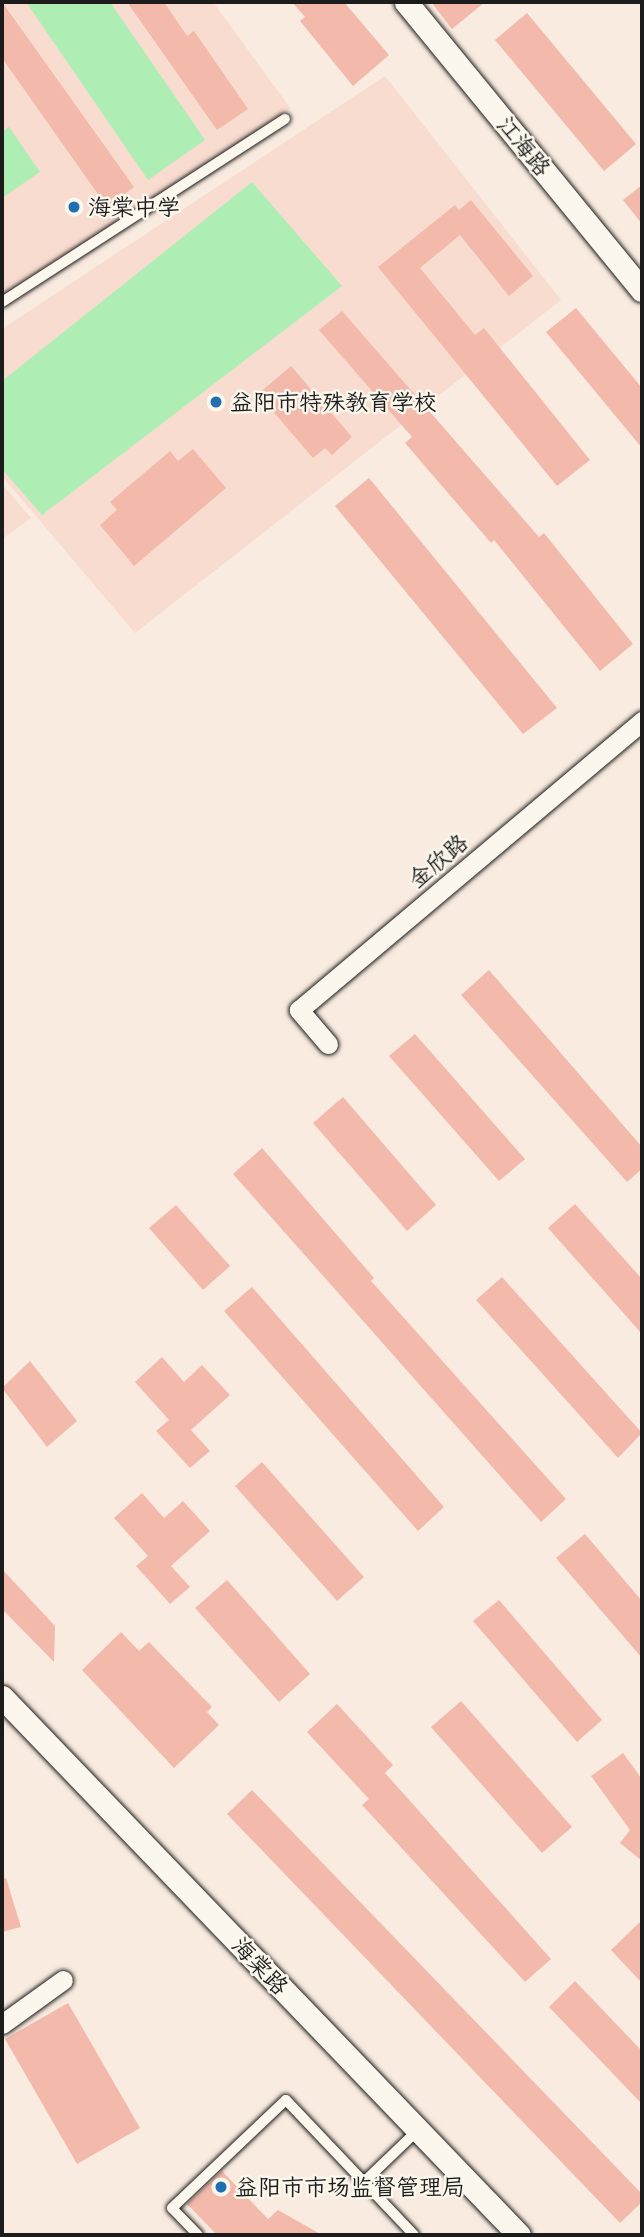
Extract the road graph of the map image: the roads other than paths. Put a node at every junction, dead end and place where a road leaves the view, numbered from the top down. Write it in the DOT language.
graph roads {
  1 [pos="406,2"];
  2 [pos="285,119"];
  3 [pos="642,290"];
  4 [pos="2,302"];
  5 [pos="642,721"];
  6 [pos="328,1044"];
  7 [pos="2,1697"];
  8 [pos="63,1980"];
  9 [pos="2,2024"];
  10 [pos="418,2130"];
  11 [pos="365,2181"];
  12 [pos="198,2235"];
  13 [pos="414,2235"];
  14 [pos="518,2235"];
  1 -- 3 [label="street, 江海路"];
  2 -- 4 [label="lane"];
  5 -- 6 [label="street, 金欣路"];
  7 -- 10 [label="street, 海棠路"];
  8 -- 9 [label="street"];
  10 -- 11 [label="lane"];
  10 -- 14 [label="street, 海棠路"];
  11 -- 12 [label="lane"];
  11 -- 13 [label="lane"];
}
